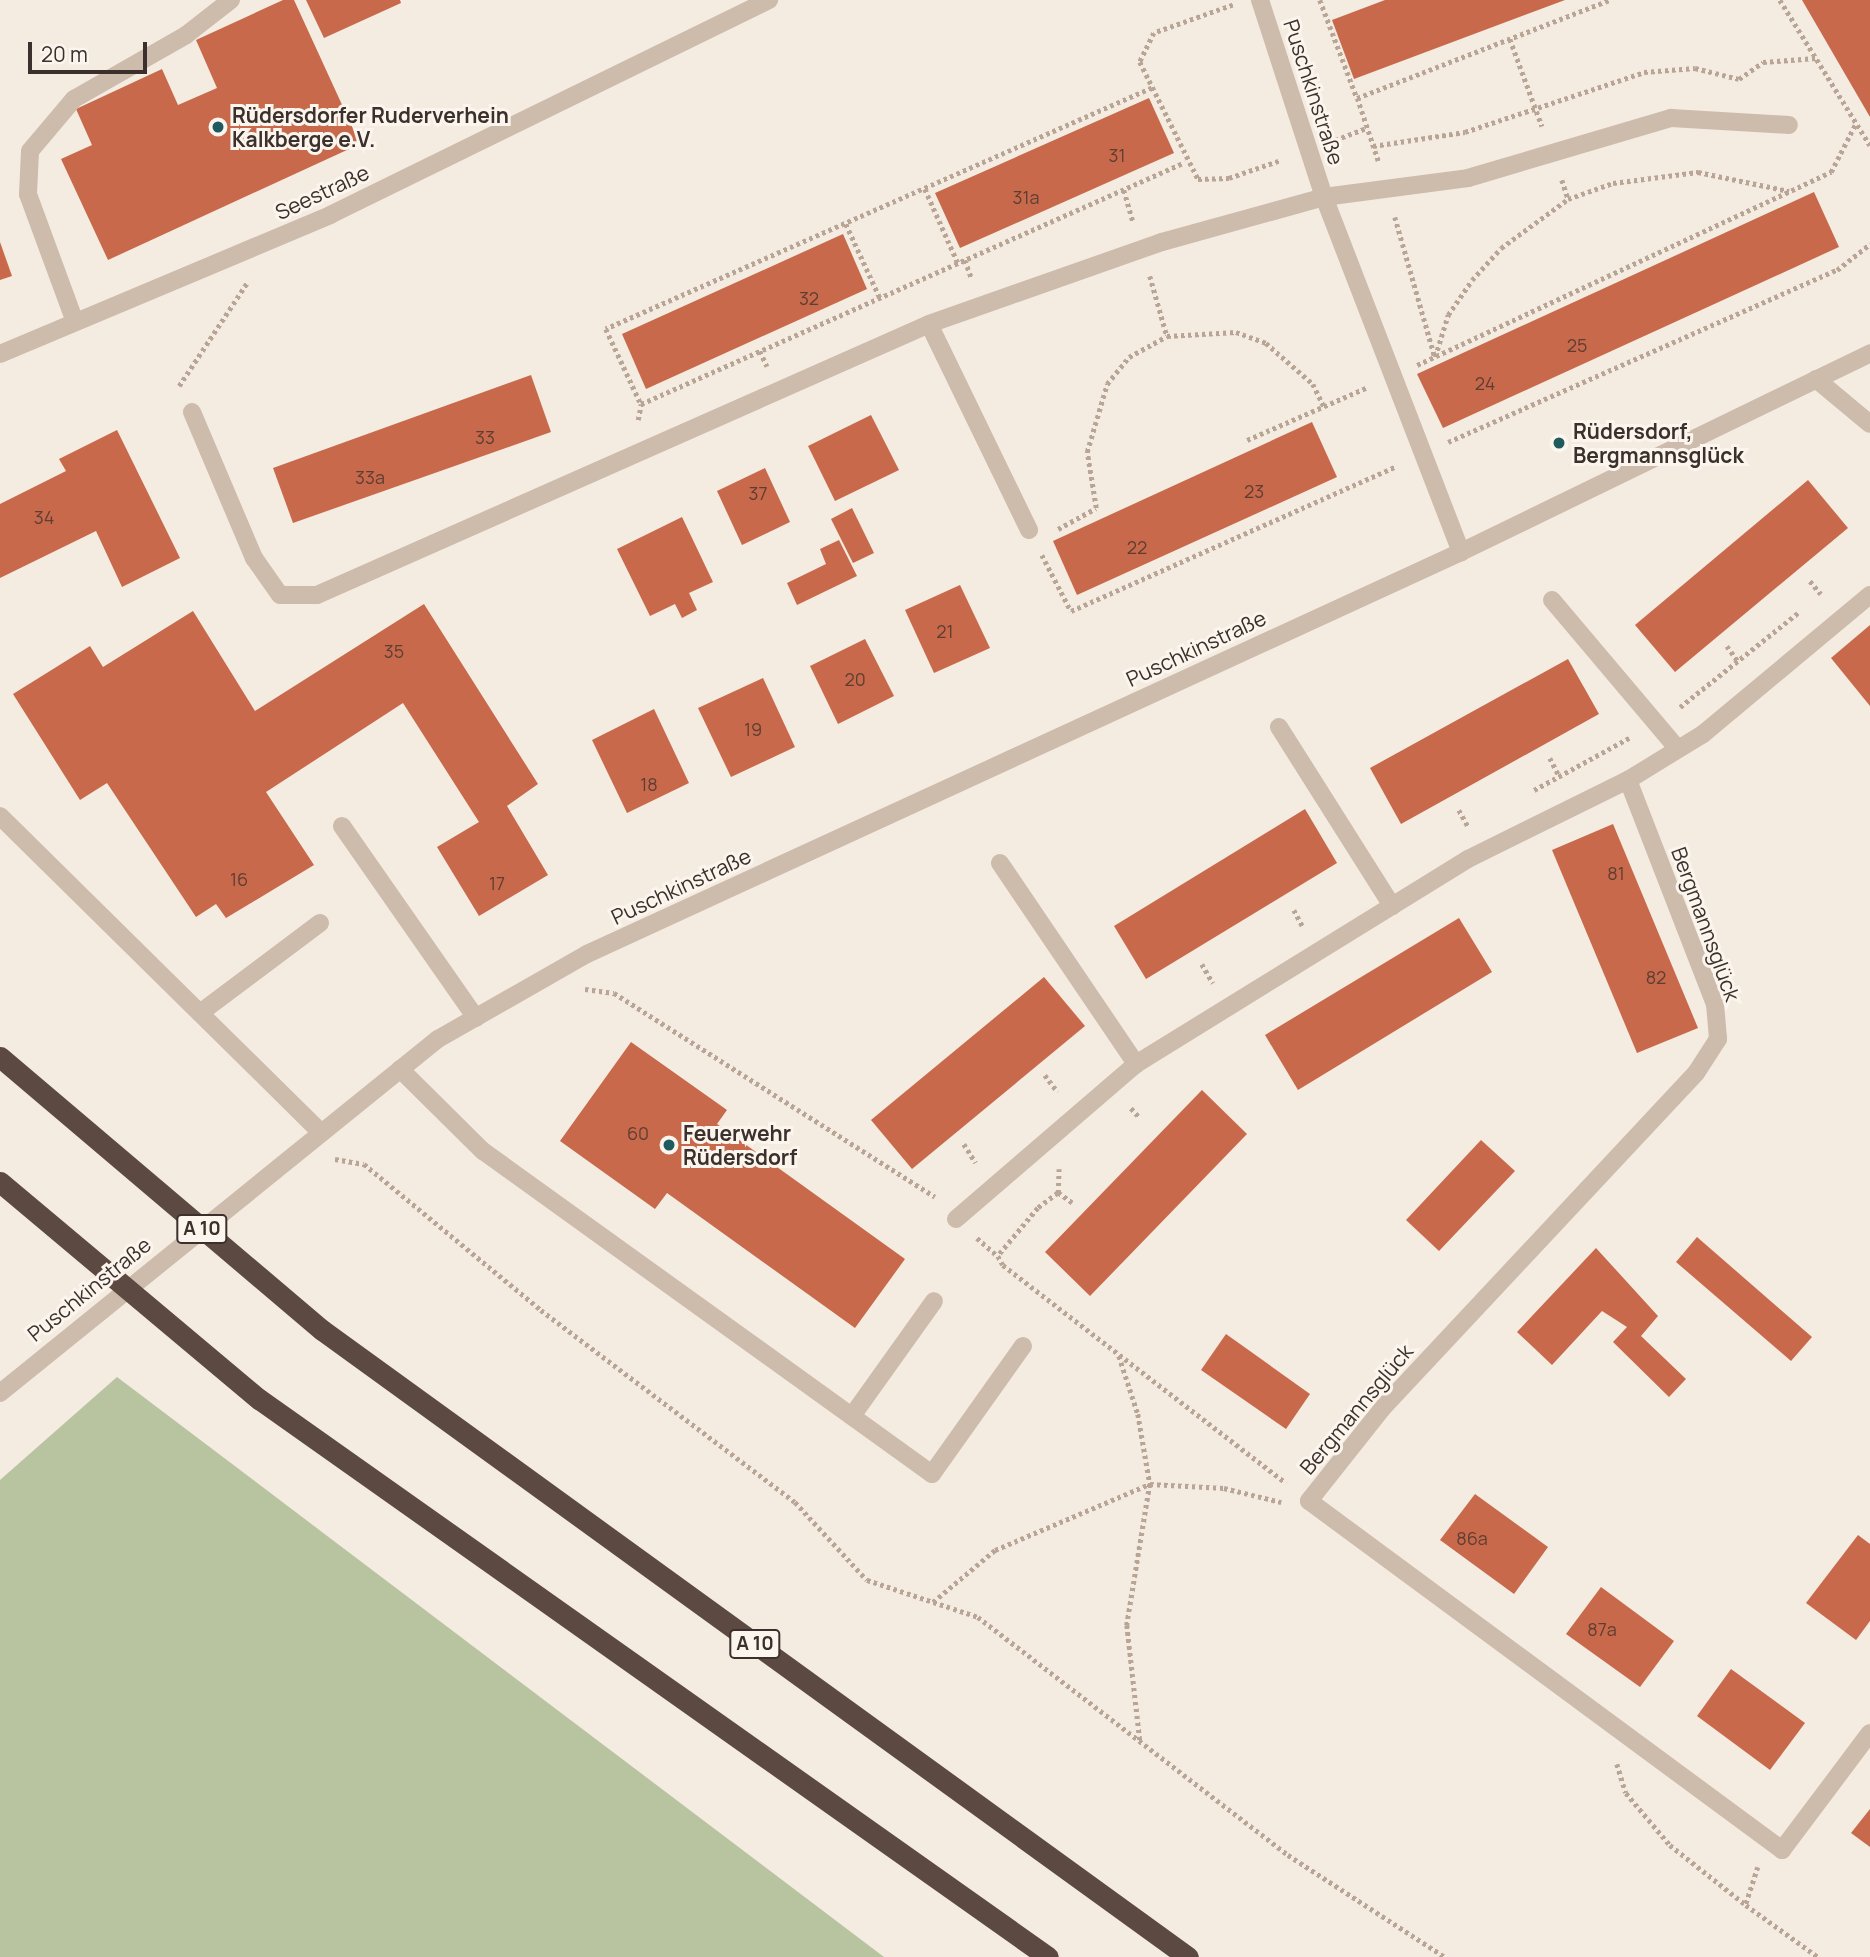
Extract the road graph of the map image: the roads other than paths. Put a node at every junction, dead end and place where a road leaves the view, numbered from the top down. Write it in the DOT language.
graph roads {
  1 [pos="231,0"];
  2 [pos="769,0"];
  3 [pos="1260,0"];
  4 [pos="1788,125"];
  5 [pos="1324,197"];
  6 [pos="75,322"];
  7 [pos="929,324"];
  8 [pos="0,354"];
  9 [pos="1870,354"];
  10 [pos="1816,379"];
  11 [pos="192,412"];
  12 [pos="1870,424"];
  13 [pos="1029,530"];
  14 [pos="1461,552"];
  15 [pos="1870,594"];
  16 [pos="1552,600"];
  17 [pos="1279,727"];
  18 [pos="1678,749"];
  19 [pos="1628,780"];
  20 [pos="0,816"];
  21 [pos="342,826"];
  22 [pos="1000,863"];
  23 [pos="1392,906"];
  24 [pos="320,923"];
  25 [pos="200,1013"];
  26 [pos="476,1017"];
  27 [pos="0,1057"];
  28 [pos="1136,1064"];
  29 [pos="400,1069"];
  30 [pos="321,1132"];
  31 [pos="0,1182"];
  32 [pos="956,1219"];
  33 [pos="934,1301"];
  34 [pos="1023,1346"];
  35 [pos="0,1393"];
  36 [pos="852,1416"];
  37 [pos="1870,1733"];
  38 [pos="1048,1957"];
  39 [pos="1188,1957"];
  1 -- 6 [label="street"];
  2 -- 6 [label="street, Seestraße"];
  3 -- 5 [label="street, Puschkinstraße"];
  4 -- 5 [label="street"];
  5 -- 7 [label="street"];
  5 -- 14 [label="street, Puschkinstraße"];
  6 -- 8 [label="street, Seestraße"];
  7 -- 11 [label="street"];
  7 -- 13 [label="street"];
  9 -- 10 [label="street, Puschkinstraße"];
  10 -- 12 [label="street"];
  10 -- 14 [label="street, Puschkinstraße"];
  14 -- 26 [label="street, Puschkinstraße"];
  15 -- 18 [label="street"];
  16 -- 18 [label="street"];
  17 -- 23 [label="street"];
  18 -- 19 [label="street"];
  19 -- 23 [label="street"];
  19 -- 37 [label="street, Bergmannsglück"];
  20 -- 25 [label="street"];
  21 -- 26 [label="street"];
  22 -- 28 [label="street"];
  23 -- 28 [label="street"];
  24 -- 25 [label="street"];
  25 -- 30 [label="street"];
  26 -- 29 [label="street, Puschkinstraße"];
  27 -- 39 [label="highway, A 10"];
  28 -- 32 [label="street"];
  29 -- 30 [label="street, Puschkinstraße"];
  29 -- 36 [label="street"];
  30 -- 35 [label="street, Puschkinstraße"];
  31 -- 38 [label="highway"];
  33 -- 36 [label="street"];
  34 -- 36 [label="street"];
}
